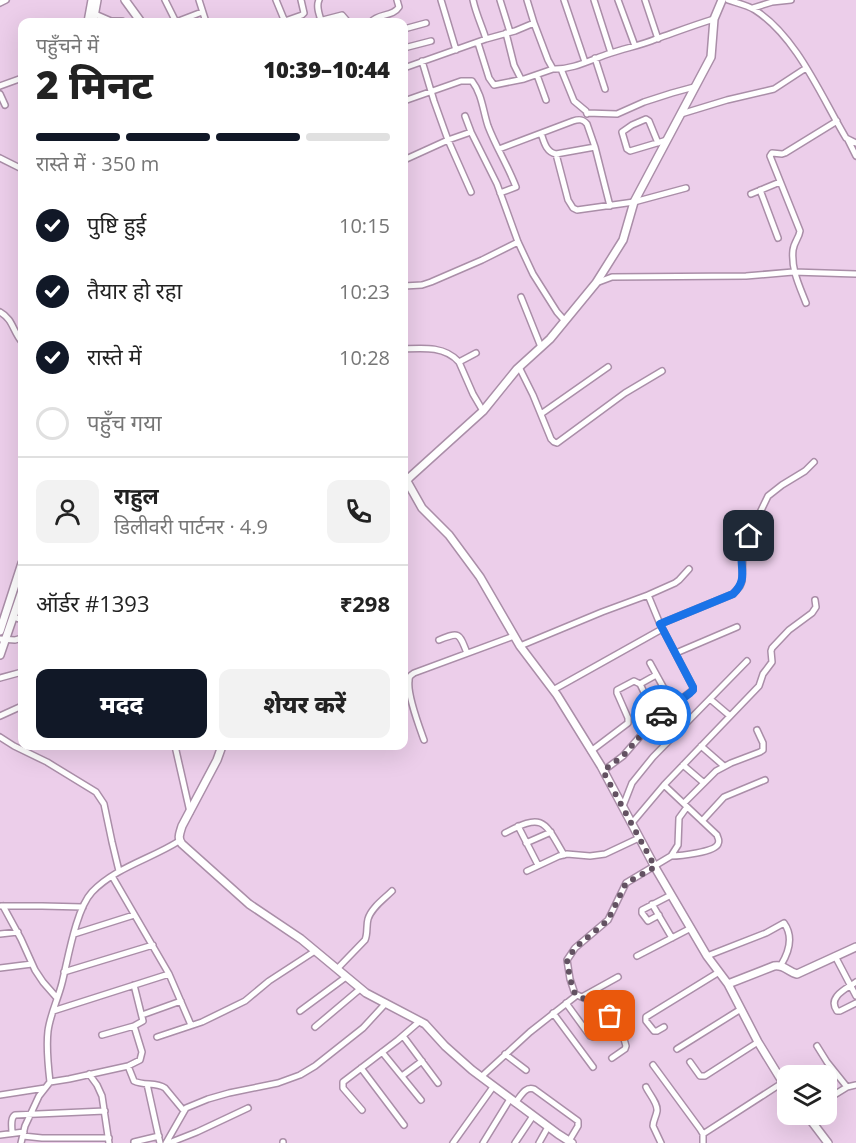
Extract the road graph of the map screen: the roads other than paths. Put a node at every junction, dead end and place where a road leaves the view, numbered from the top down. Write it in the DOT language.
graph roads {
  1 [pos="6,0"];
  2 [pos="91,0"];
  3 [pos="97,0"];
  4 [pos="124,0"];
  5 [pos="165,0"];
  6 [pos="199,0"];
  7 [pos="276,0"];
  8 [pos="301,0"];
  9 [pos="319,0"];
  10 [pos="397,0"];
  11 [pos="441,0"];
  12 [pos="473,0"];
  13 [pos="500,0"];
  14 [pos="527,0"];
  15 [pos="564,0"];
  16 [pos="594,0"];
  17 [pos="618,0"];
  18 [pos="645,0"];
  19 [pos="722,0"];
  20 [pos="729,0"];
  21 [pos="791,0"];
  22 [pos="0,3"];
  23 [pos="753,8"];
  24 [pos="202,12"];
  25 [pos="95,14"];
  26 [pos="89,18"];
  27 [pos="94,18"];
  28 [pos="104,18"];
  29 [pos="138,18"];
  30 [pos="174,18"];
  31 [pos="186,18"];
  32 [pos="204,18"];
  33 [pos="284,18"];
  34 [pos="295,18"];
  35 [pos="320,18"];
  36 [pos="329,18"];
  37 [pos="345,18"];
  38 [pos="375,18"];
  39 [pos="714,19"];
  40 [pos="426,23"];
  41 [pos="534,23"];
  42 [pos="408,28"];
  43 [pos="508,33"];
  44 [pos="486,39"];
  45 [pos="658,39"];
  46 [pos="431,41"];
  47 [pos="478,43"];
  48 [pos="635,46"];
  49 [pos="408,47"];
  50 [pos="456,50"];
  51 [pos="611,53"];
  52 [pos="595,58"];
  53 [pos="422,61"];
  54 [pos="585,62"];
  55 [pos="408,66"];
  56 [pos="806,68"];
  57 [pos="553,69"];
  58 [pos="561,69"];
  59 [pos="537,75"];
  60 [pos="18,79"];
  61 [pos="521,79"];
  62 [pos="0,86"];
  63 [pos="694,87"];
  64 [pos="605,89"];
  65 [pos="432,91"];
  66 [pos="0,94"];
  67 [pos="408,100"];
  68 [pos="546,100"];
  69 [pos="5,105"];
  70 [pos="587,112"];
  71 [pos="681,114"];
  72 [pos="465,116"];
  73 [pos="837,121"];
  74 [pos="585,122"];
  75 [pos="471,132"];
  76 [pos="541,134"];
  77 [pos="448,140"];
  78 [pos="667,140"];
  79 [pos="848,140"];
  80 [pos="658,143"];
  81 [pos="856,143"];
  82 [pos="595,147"];
  83 [pos="499,148"];
  84 [pos="556,154"];
  85 [pos="856,156"];
  86 [pos="0,158"];
  87 [pos="408,159"];
  88 [pos="18,167"];
  89 [pos="780,182"];
  90 [pos="686,188"];
  91 [pos="760,190"];
  92 [pos="471,192"];
  93 [pos="500,193"];
  94 [pos="751,194"];
  95 [pos="634,202"];
  96 [pos="610,206"];
  97 [pos="778,238"];
  98 [pos="518,242"];
  99 [pos="794,272"];
  100 [pos="856,274"];
  101 [pos="596,283"];
  102 [pos="408,286"];
  103 [pos="520,297"];
  104 [pos="806,303"];
  105 [pos="0,312"];
  106 [pos="565,321"];
  107 [pos="18,337"];
  108 [pos="541,347"];
  109 [pos="408,349"];
  110 [pos="476,353"];
  111 [pos="459,362"];
  112 [pos="519,367"];
  113 [pos="608,367"];
  114 [pos="662,371"];
  115 [pos="483,411"];
  116 [pos="541,414"];
  117 [pos="814,462"];
  118 [pos="408,477"];
  119 [pos="408,484"];
  120 [pos="689,569"];
  121 [pos="18,575"];
  122 [pos="648,595"];
  123 [pos="815,600"];
  124 [pos="18,603"];
  125 [pos="13,617"];
  126 [pos="18,619"];
  127 [pos="661,626"];
  128 [pos="737,627"];
  129 [pos="0,631"];
  130 [pos="514,636"];
  131 [pos="18,638"];
  132 [pos="3,639"];
  133 [pos="439,640"];
  134 [pos="520,646"];
  135 [pos="467,653"];
  136 [pos="676,653"];
  137 [pos="0,655"];
  138 [pos="747,661"];
  139 [pos="650,663"];
  140 [pos="18,673"];
  141 [pos="656,675"];
  142 [pos="0,678"];
  143 [pos="640,684"];
  144 [pos="553,690"];
  145 [pos="710,699"];
  146 [pos="673,705"];
  147 [pos="18,708"];
  148 [pos="0,716"];
  149 [pos="730,716"];
  150 [pos="657,719"];
  151 [pos="757,730"];
  152 [pos="0,737"];
  153 [pos="424,740"];
  154 [pos="701,746"];
  155 [pos="18,748"];
  156 [pos="22,750"];
  157 [pos="176,750"];
  158 [pos="221,750"];
  159 [pos="591,751"];
  160 [pos="683,765"];
  161 [pos="724,766"];
  162 [pos="603,771"];
  163 [pos="765,780"];
  164 [pos="704,783"];
  165 [pos="664,785"];
  166 [pos="686,805"];
  167 [pos="623,806"];
  168 [pos="190,812"];
  169 [pos="702,820"];
  170 [pos="632,823"];
  171 [pos="518,826"];
  172 [pos="551,832"];
  173 [pos="505,833"];
  174 [pos="639,838"];
  175 [pos="179,840"];
  176 [pos="526,843"];
  177 [pos="564,855"];
  178 [pos="671,856"];
  179 [pos="538,865"];
  180 [pos="655,867"];
  181 [pos="120,871"];
  182 [pos="527,871"];
  183 [pos="112,876"];
  184 [pos="392,891"];
  185 [pos="671,895"];
  186 [pos="652,904"];
  187 [pos="2,906"];
  188 [pos="83,907"];
  189 [pos="134,915"];
  190 [pos="659,915"];
  191 [pos="690,928"];
  192 [pos="18,932"];
  193 [pos="0,934"];
  194 [pos="74,934"];
  195 [pos="672,938"];
  196 [pos="153,945"];
  197 [pos="856,947"];
  198 [pos="315,951"];
  199 [pos="707,956"];
  200 [pos="836,956"];
  201 [pos="637,957"];
  202 [pos="32,964"];
  203 [pos="781,965"];
  204 [pos="0,968"];
  205 [pos="337,969"];
  206 [pos="64,972"];
  207 [pos="719,972"];
  208 [pos="170,974"];
  209 [pos="346,977"];
  210 [pos="618,977"];
  211 [pos="728,984"];
  212 [pos="853,984"];
  213 [pos="134,986"];
  214 [pos="360,989"];
  215 [pos="579,996"];
  216 [pos="856,996"];
  217 [pos="57,998"];
  218 [pos="181,1001"];
  219 [pos="386,1003"];
  220 [pos="566,1003"];
  221 [pos="856,1003"];
  222 [pos="741,1009"];
  223 [pos="53,1011"];
  224 [pos="300,1011"];
  225 [pos="553,1013"];
  226 [pos="142,1015"];
  227 [pos="420,1021"];
  228 [pos="191,1025"];
  229 [pos="134,1026"];
  230 [pos="315,1027"];
  231 [pos="664,1027"];
  232 [pos="605,1032"];
  233 [pos="102,1035"];
  234 [pos="403,1036"];
  235 [pos="158,1037"];
  236 [pos="758,1042"];
  237 [pos="817,1046"];
  238 [pos="677,1049"];
  239 [pos="382,1052"];
  240 [pos="505,1054"];
  241 [pos="612,1058"];
  242 [pos="422,1060"];
  243 [pos="690,1062"];
  244 [pos="653,1065"];
  245 [pos="128,1066"];
  246 [pos="593,1067"];
  247 [pos="361,1068"];
  248 [pos="526,1070"];
  249 [pos="89,1074"];
  250 [pos="777,1074"];
  251 [pos="402,1076"];
  252 [pos="481,1077"];
  253 [pos="50,1082"];
  254 [pos="438,1083"];
  255 [pos="147,1084"];
  256 [pos="856,1085"];
  257 [pos="777,1086"];
  258 [pos="493,1087"];
  259 [pos="646,1087"];
  260 [pos="848,1087"];
  261 [pos="45,1088"];
  262 [pos="837,1094"];
  263 [pos="0,1095"];
  264 [pos="421,1100"];
  265 [pos="513,1101"];
  266 [pos="248,1108"];
  267 [pos="362,1110"];
  268 [pos="105,1111"];
  269 [pos="184,1111"];
  270 [pos="31,1113"];
  271 [pos="533,1116"];
  272 [pos="404,1125"];
  273 [pos="813,1125"];
  274 [pos="548,1127"];
  275 [pos="12,1133"];
  276 [pos="703,1134"];
  277 [pos="0,1135"];
  278 [pos="23,1137"];
  279 [pos="65,1140"];
  280 [pos="109,1140"];
  281 [pos="159,1140"];
  282 [pos="134,1142"];
  283 [pos="570,1142"];
  284 [pos="825,1142"];
  285 [pos="167,1143"];
  286 [pos="453,1143"];
  287 [pos="483,1143"];
  288 [pos="515,1143"];
  289 [pos="539,1143"];
  290 [pos="662,1143"];
  291 [pos="703,1143"];
  1 -- 22 [label="street"];
  2 -- 26 [label="street"];
  3 -- 25 [label="street"];
  4 -- 29 [label="street"];
  5 -- 30 [label="street"];
  6 -- 24 [label="street"];
  7 -- 33 [label="street"];
  8 -- 34 [label="street"];
  9 -- 35 [label="street"];
  10 -- 38 [label="street"];
  11 -- 50 [label="street"];
  12 -- 44 [label="street"];
  13 -- 43 [label="street"];
  14 -- 41 [label="street"];
  15 -- 54 [label="street"];
  16 -- 51 [label="street"];
  17 -- 48 [label="street"];
  18 -- 45 [label="street"];
  19 -- 39 [label="street"];
  20 -- 23 [label="street"];
  21 -- 23 [label="street"];
  23 -- 56 [label="street"];
  24 -- 31 [label="street"];
  24 -- 32 [label="street"];
  25 -- 27 [label="street"];
  25 -- 28 [label="street"];
  36 -- 37 [label="street"];
  39 -- 45 [label="street"];
  39 -- 63 [label="street"];
  40 -- 42 [label="street"];
  41 -- 43 [label="street"];
  41 -- 57 [label="street"];
  43 -- 44 [label="street"];
  43 -- 61 [label="street"];
  44 -- 47 [label="street"];
  45 -- 48 [label="street"];
  46 -- 49 [label="street"];
  47 -- 50 [label="street"];
  47 -- 61 [label="street"];
  48 -- 51 [label="street"];
  50 -- 53 [label="street"];
  51 -- 52 [label="street"];
  52 -- 54 [label="street"];
  52 -- 64 [label="street"];
  53 -- 55 [label="street"];
  53 -- 65 [label="street"];
  54 -- 58 [label="street"];
  56 -- 71 [label="street"];
  56 -- 73 [label="street"];
  57 -- 58 [label="street"];
  57 -- 59 [label="street"];
  58 -- 70 [label="street"];
  59 -- 61 [label="street"];
  59 -- 68 [label="street"];
  60 -- 62 [label="street"];
  63 -- 70 [label="street"];
  63 -- 71 [label="street"];
  65 -- 67 [label="street"];
  65 -- 77 [label="street"];
  65 -- 83 [label="street"];
  66 -- 69 [label="street"];
  70 -- 74 [label="street"];
  71 -- 78 [label="street"];
  72 -- 75 [label="street"];
  73 -- 79 [label="street"];
  73 -- 89 [label="street"];
  74 -- 76 [label="street"];
  74 -- 82 [label="street"];
  75 -- 77 [label="street"];
  75 -- 93 [label="street"];
  76 -- 83 [label="street"];
  76 -- 84 [label="street"];
  77 -- 87 [label="street"];
  77 -- 92 [label="street"];
  78 -- 80 [label="street"];
  78 -- 95 [label="street"];
  79 -- 81 [label="street"];
  79 -- 85 [label="street"];
  80 -- 80 [label="street"];
  82 -- 84 [label="street"];
  82 -- 96 [label="street"];
  83 -- 93 [label="street"];
  84 -- 96 [label="street"];
  86 -- 88 [label="street"];
  89 -- 91 [label="street"];
  89 -- 99 [label="street"];
  90 -- 95 [label="street"];
  91 -- 94 [label="street"];
  91 -- 97 [label="street"];
  93 -- 98 [label="street"];
  95 -- 96 [label="street"];
  95 -- 101 [label="street"];
  98 -- 102 [label="street"];
  98 -- 106 [label="street"];
  99 -- 100 [label="street"];
  99 -- 101 [label="street"];
  99 -- 104 [label="street"];
  101 -- 106 [label="street"];
  103 -- 108 [label="street"];
  105 -- 107 [label="street"];
  106 -- 108 [label="street"];
  108 -- 112 [label="street"];
  109 -- 111 [label="street"];
  110 -- 111 [label="street"];
  111 -- 115 [label="street"];
  112 -- 115 [label="street"];
  112 -- 116 [label="street"];
  113 -- 116 [label="street"];
  114 -- 116 [label="street"];
  115 -- 118 [label="street"];
  117 -- 127 [label="street"];
  119 -- 130 [label="street"];
  120 -- 122 [label="street"];
  121 -- 129 [label="street"];
  122 -- 127 [label="street"];
  122 -- 134 [label="street"];
  123 -- 149 [label="street"];
  124 -- 125 [label="street"];
  125 -- 126 [label="street"];
  125 -- 132 [label="street"];
  127 -- 136 [label="street"];
  127 -- 144 [label="street"];
  128 -- 136 [label="street"];
  130 -- 134 [label="street"];
  130 -- 135 [label="street"];
  131 -- 132 [label="street"];
  132 -- 137 [label="street"];
  133 -- 135 [label="street"];
  134 -- 144 [label="street"];
  135 -- 153 [label="street"];
  136 -- 146 [label="street"];
  138 -- 145 [label="street"];
  139 -- 141 [label="street"];
  140 -- 142 [label="street"];
  141 -- 143 [label="street"];
  141 -- 146 [label="street"];
  143 -- 150 [label="street"];
  143 -- 159 [label="street"];
  144 -- 159 [label="street"];
  145 -- 149 [label="street"];
  145 -- 167 [label="street"];
  146 -- 150 [label="street"];
  147 -- 148 [label="street"];
  149 -- 154 [label="street"];
  150 -- 162 [label="street"];
  151 -- 161 [label="street"];
  152 -- 155 [label="street"];
  154 -- 160 [label="street"];
  154 -- 161 [label="street"];
  156 -- 181 [label="street"];
  157 -- 168 [label="street"];
  158 -- 168 [label="street"];
  159 -- 162 [label="street"];
  160 -- 164 [label="street"];
  160 -- 165 [label="street"];
  161 -- 164 [label="street"];
  162 -- 167 [label="street"];
  163 -- 169 [label="street"];
  164 -- 166 [label="street"];
  165 -- 166 [label="street"];
  165 -- 170 [label="street"];
  166 -- 169 [label="street"];
  166 -- 178 [label="street"];
  167 -- 170 [label="street"];
  168 -- 175 [label="street"];
  169 -- 178 [label="street"];
  170 -- 174 [label="street"];
  171 -- 172 [label="street"];
  171 -- 173 [label="street"];
  171 -- 176 [label="street"];
  172 -- 176 [label="street"];
  172 -- 177 [label="street"];
  174 -- 177 [label="street"];
  174 -- 180 [label="street"];
  175 -- 181 [label="street"];
  175 -- 198 [label="street"];
  176 -- 179 [label="street"];
  177 -- 179 [label="street"];
  178 -- 180 [label="street"];
  179 -- 182 [label="street"];
  180 -- 185 [label="street"];
  180 -- 215 [label="street"];
  181 -- 183 [label="street"];
  183 -- 188 [label="street"];
  183 -- 189 [label="street"];
  184 -- 205 [label="street"];
  185 -- 186 [label="street"];
  185 -- 191 [label="street"];
  186 -- 190 [label="street"];
  186 -- 190 [label="street"];
  187 -- 188 [label="street"];
  187 -- 192 [label="street"];
  188 -- 194 [label="street"];
  189 -- 194 [label="street"];
  189 -- 196 [label="street"];
  190 -- 195 [label="street"];
  191 -- 195 [label="street"];
  191 -- 199 [label="street"];
  192 -- 193 [label="street"];
  192 -- 202 [label="street"];
  194 -- 206 [label="street"];
  195 -- 201 [label="street"];
  196 -- 206 [label="street"];
  196 -- 208 [label="street"];
  197 -- 200 [label="street"];
  198 -- 205 [label="street"];
  198 -- 228 [label="street"];
  199 -- 203 [label="street"];
  199 -- 207 [label="street"];
  200 -- 203 [label="street"];
  200 -- 212 [label="street"];
  202 -- 204 [label="street"];
  202 -- 217 [label="street"];
  203 -- 211 [label="street"];
  205 -- 209 [label="street"];
  206 -- 217 [label="street"];
  207 -- 211 [label="street"];
  207 -- 231 [label="street"];
  208 -- 213 [label="street"];
  208 -- 218 [label="street"];
  209 -- 214 [label="street"];
  209 -- 224 [label="street"];
  210 -- 215 [label="street"];
  211 -- 222 [label="street"];
  212 -- 216 [label="street"];
  212 -- 221 [label="street"];
  213 -- 223 [label="street"];
  213 -- 226 [label="street"];
  214 -- 219 [label="street"];
  214 -- 230 [label="street"];
  215 -- 220 [label="street"];
  215 -- 241 [label="street"];
  217 -- 223 [label="street"];
  218 -- 226 [label="street"];
  218 -- 228 [label="street"];
  219 -- 227 [label="street"];
  219 -- 269 [label="street"];
  220 -- 225 [label="street"];
  220 -- 232 [label="street"];
  222 -- 236 [label="street"];
  222 -- 238 [label="street"];
  223 -- 253 [label="street"];
  225 -- 240 [label="street"];
  225 -- 246 [label="street"];
  226 -- 229 [label="street"];
  227 -- 234 [label="street"];
  227 -- 252 [label="street"];
  228 -- 235 [label="street"];
  229 -- 233 [label="street"];
  229 -- 245 [label="street"];
  234 -- 239 [label="street"];
  234 -- 242 [label="street"];
  236 -- 243 [label="street"];
  236 -- 250 [label="street"];
  237 -- 260 [label="street"];
  239 -- 247 [label="street"];
  239 -- 251 [label="street"];
  240 -- 248 [label="street"];
  240 -- 252 [label="street"];
  242 -- 251 [label="street"];
  242 -- 254 [label="street"];
  244 -- 276 [label="street"];
  245 -- 249 [label="street"];
  245 -- 255 [label="street"];
  247 -- 267 [label="street"];
  247 -- 272 [label="street"];
  249 -- 253 [label="street"];
  249 -- 268 [label="street"];
  251 -- 264 [label="street"];
  252 -- 258 [label="street"];
  253 -- 261 [label="street"];
  255 -- 269 [label="street"];
  255 -- 281 [label="street"];
  256 -- 260 [label="street"];
  257 -- 276 [label="street"];
  258 -- 265 [label="street"];
  258 -- 286 [label="street"];
  259 -- 290 [label="street"];
  260 -- 262 [label="street"];
  261 -- 263 [label="street"];
  261 -- 270 [label="street"];
  265 -- 271 [label="street"];
  265 -- 283 [label="street"];
  265 -- 287 [label="street"];
  266 -- 285 [label="street"];
  268 -- 270 [label="street"];
  268 -- 280 [label="street"];
  269 -- 285 [label="street"];
  270 -- 275 [label="street"];
  270 -- 278 [label="street"];
  271 -- 274 [label="street"];
  271 -- 288 [label="street"];
  273 -- 284 [label="street"];
  274 -- 283 [label="street"];
  274 -- 289 [label="street"];
  275 -- 277 [label="street"];
  275 -- 278 [label="street"];
  276 -- 291 [label="street"];
  278 -- 279 [label="street"];
  279 -- 280 [label="street"];
  281 -- 282 [label="street"];
}
